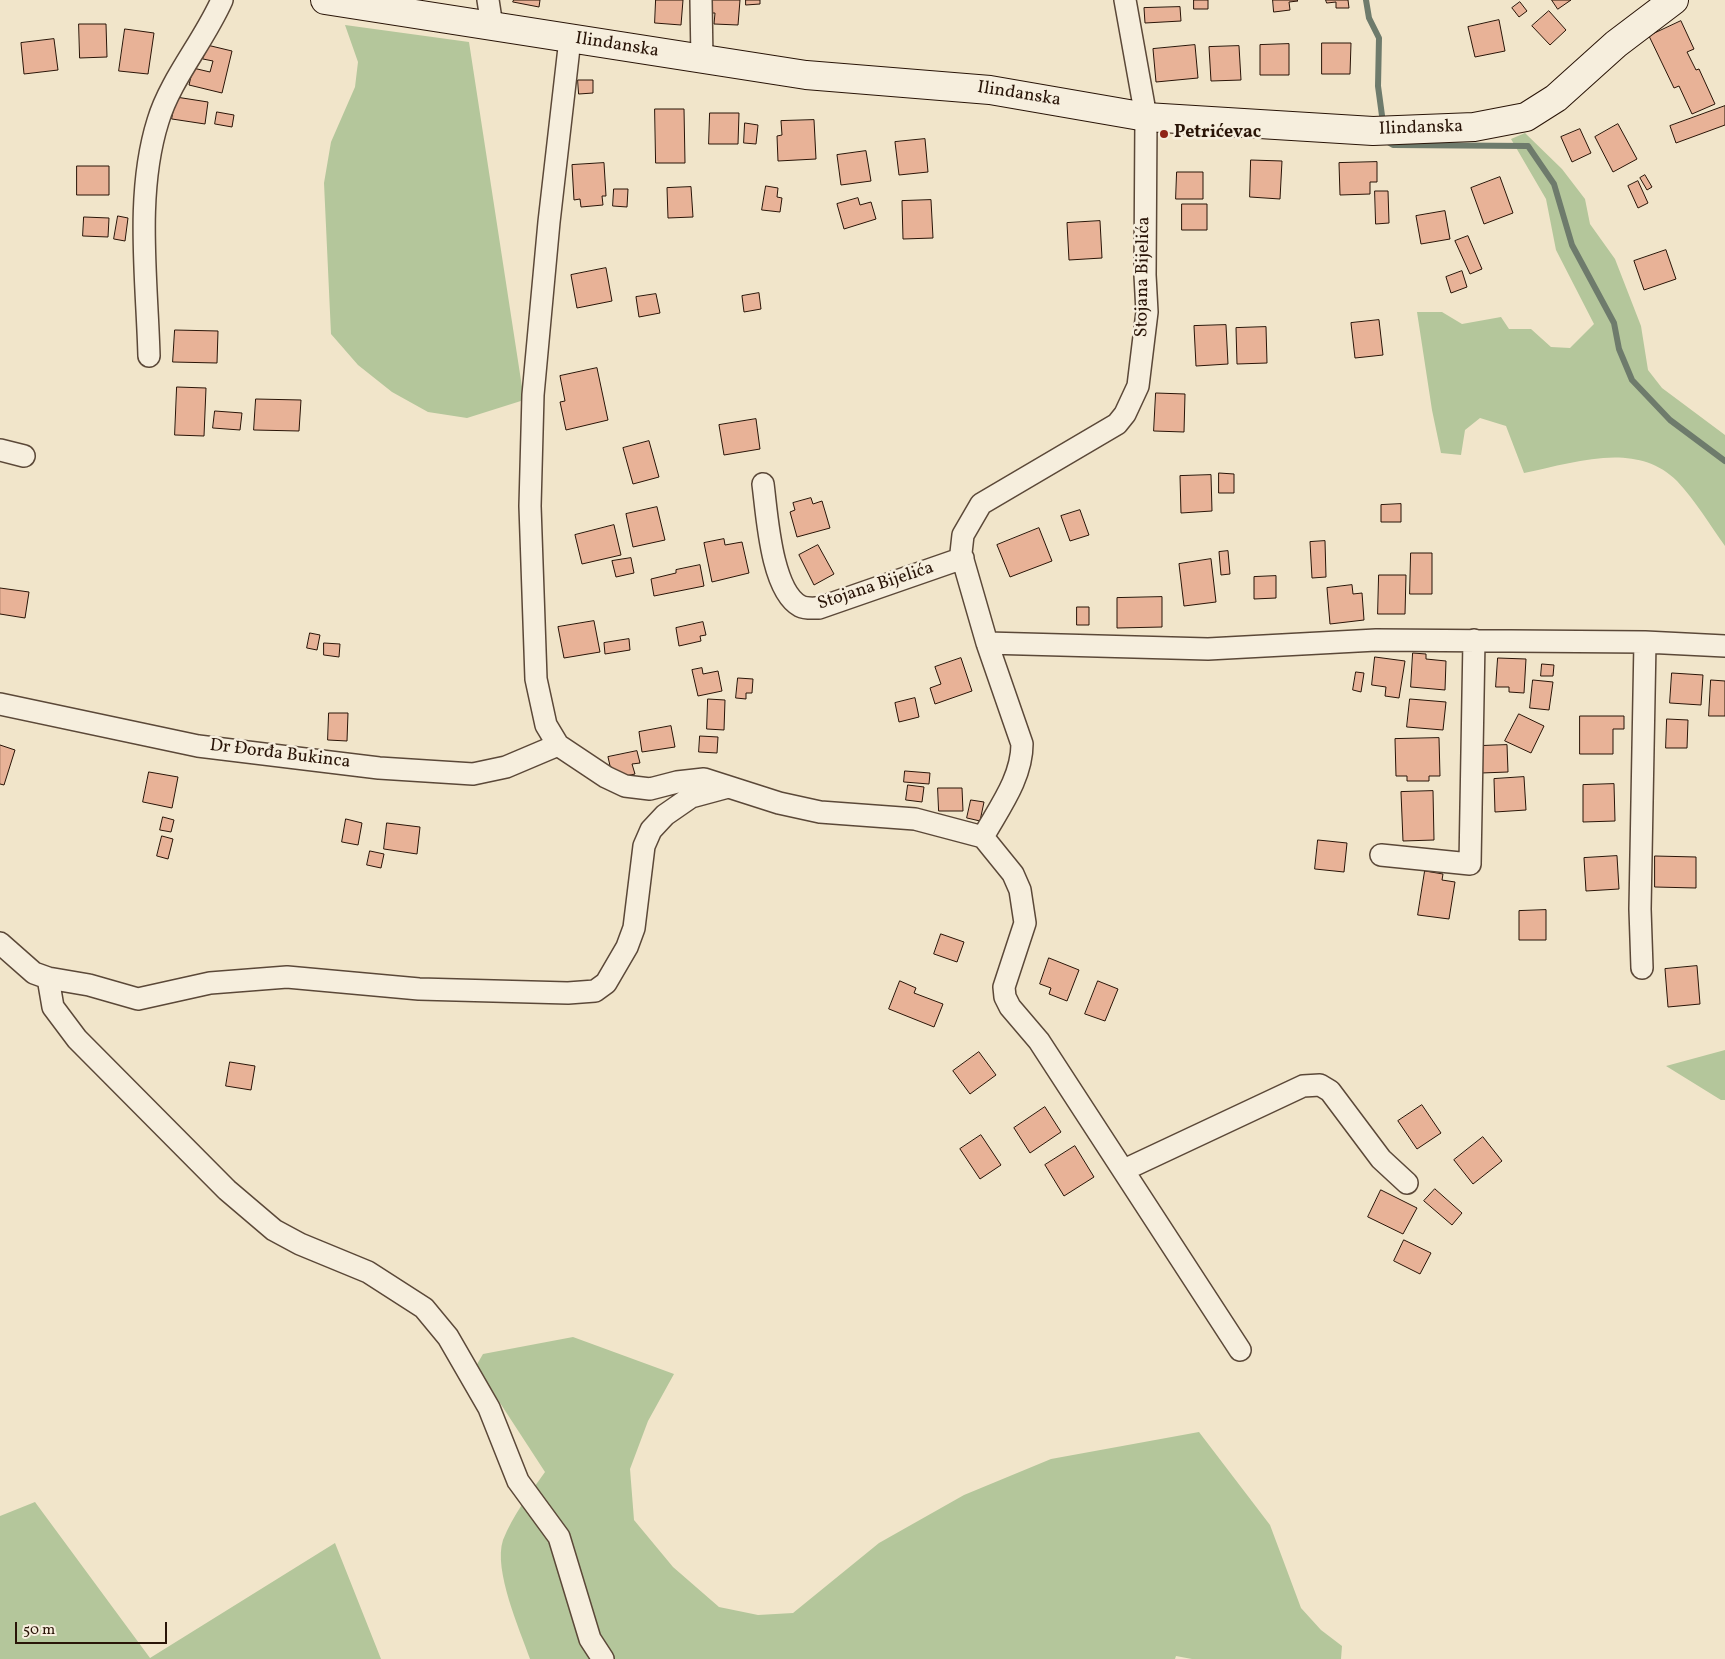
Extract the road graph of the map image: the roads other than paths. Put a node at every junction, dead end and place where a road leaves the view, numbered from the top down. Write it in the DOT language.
graph roads {
  1 [pos="222,0"];
  2 [pos="326,0"];
  3 [pos="701,0"];
  4 [pos="1125,0"];
  5 [pos="1674,0"];
  6 [pos="490,13"];
  7 [pos="570,39"];
  8 [pos="702,60"];
  9 [pos="1146,117"];
  10 [pos="150,356"];
  11 [pos="0,450"];
  12 [pos="24,456"];
  13 [pos="763,484"];
  14 [pos="963,558"];
  15 [pos="1474,640"];
  16 [pos="1645,642"];
  17 [pos="987,643"];
  18 [pos="1725,646"];
  19 [pos="0,704"];
  20 [pos="558,745"];
  21 [pos="730,787"];
  22 [pos="983,836"];
  23 [pos="1381,856"];
  24 [pos="0,943"];
  25 [pos="1642,968"];
  26 [pos="48,978"];
  27 [pos="1124,1170"];
  28 [pos="1407,1183"];
  29 [pos="1240,1350"];
  30 [pos="603,1659"];
  1 -- 10 [label="street"];
  2 -- 6 [label="street, Ilindanska"];
  3 -- 8 [label="street"];
  4 -- 9 [label="street, Stojana Bijelića"];
  5 -- 9 [label="street, Ilindanska"];
  6 -- 7 [label="street, Ilindanska"];
  7 -- 8 [label="street, Ilindanska"];
  7 -- 20 [label="street"];
  8 -- 9 [label="street, Ilindanska"];
  9 -- 14 [label="street, Stojana Bijelića"];
  11 -- 12 [label="street"];
  13 -- 14 [label="street, Stojana Bijelića"];
  14 -- 17 [label="street, Stojana Bijelića"];
  15 -- 16 [label="street"];
  15 -- 17 [label="street"];
  15 -- 23 [label="street"];
  16 -- 18 [label="street"];
  16 -- 25 [label="street"];
  17 -- 22 [label="street, Stojana Bijelića"];
  19 -- 20 [label="street, Dr Đorđa Bukinca"];
  20 -- 21 [label="street"];
  21 -- 22 [label="street"];
  21 -- 26 [label="street"];
  22 -- 27 [label="street"];
  24 -- 26 [label="street"];
  26 -- 30 [label="street"];
  27 -- 28 [label="street"];
  27 -- 29 [label="street"];
}
